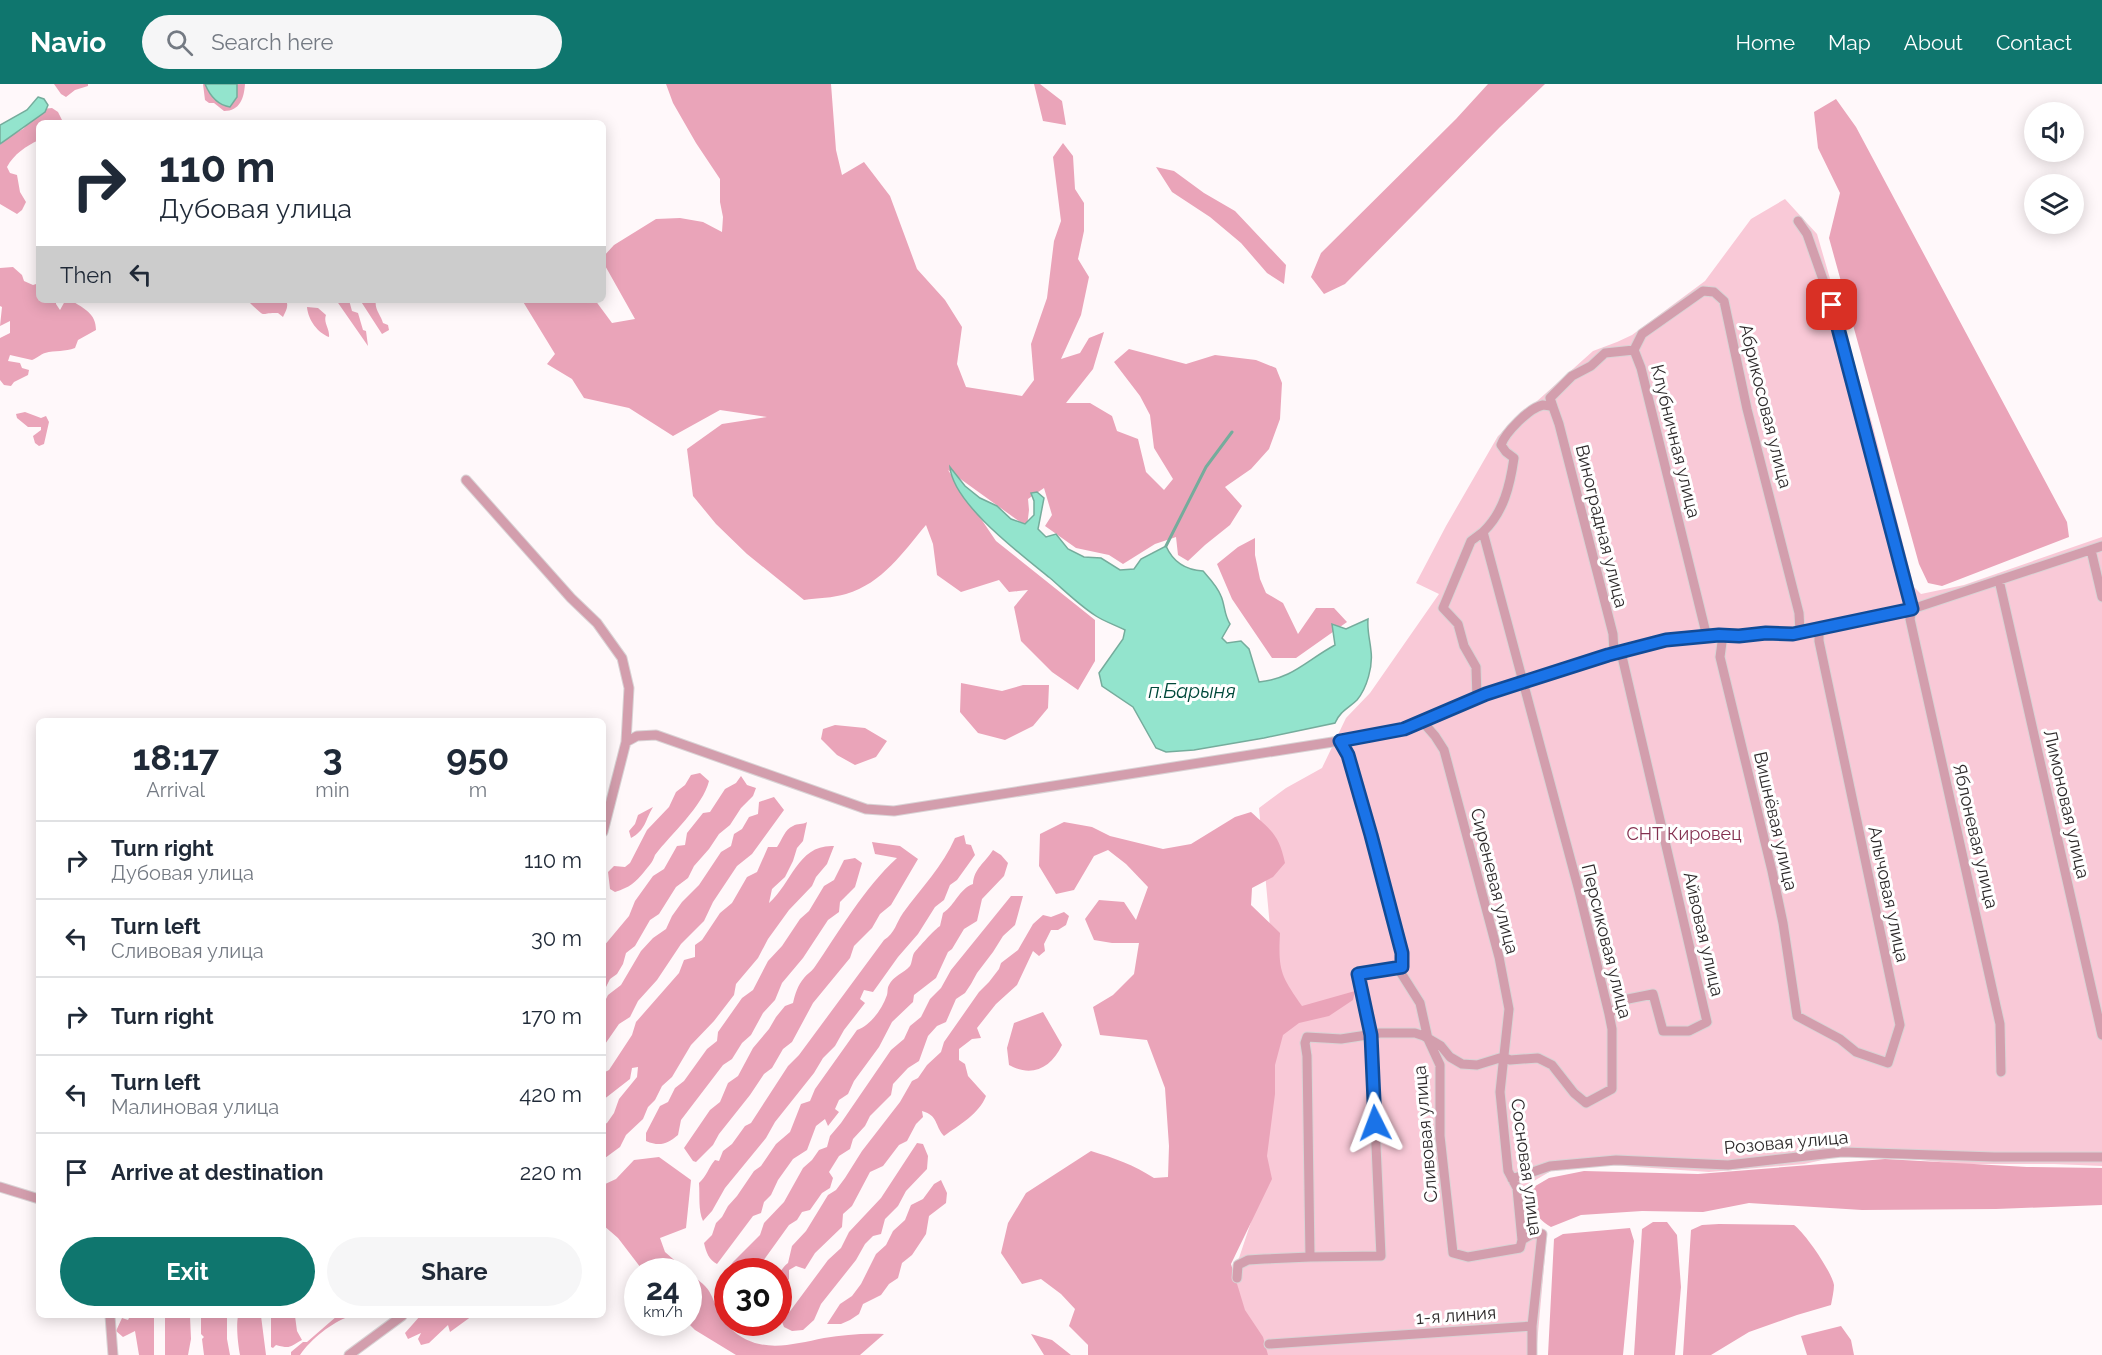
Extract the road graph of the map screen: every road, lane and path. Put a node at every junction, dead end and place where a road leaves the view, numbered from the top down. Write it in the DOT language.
graph roads {
  1 [pos="1798,221"];
  2 [pos="1634,350"];
  3 [pos="1552,407"];
  4 [pos="466,480"];
  5 [pos="1484,532"];
  6 [pos="2102,546"];
  7 [pos="2091,550"];
  8 [pos="2000,580"];
  9 [pos="2102,597"];
  10 [pos="1912,609"];
  11 [pos="1820,629"];
  12 [pos="1800,632"];
  13 [pos="1723,635"];
  14 [pos="1707,637"];
  15 [pos="1618,653"];
  16 [pos="1524,682"];
  17 [pos="1477,698"];
  18 [pos="1422,721"];
  19 [pos="1340,741"];
  20 [pos="626,742"];
  21 [pos="606,820"];
  22 [pos="1402,967"];
  23 [pos="1609,1014"];
  24 [pos="1797,1016"];
  25 [pos="1371,1035"];
  26 [pos="2102,1035"];
  27 [pos="1428,1039"];
  28 [pos="1503,1058"];
  29 [pos="2001,1072"];
  30 [pos="2102,1157"];
  31 [pos="1512,1179"];
  32 [pos="0,1187"];
  33 [pos="36,1198"];
  34 [pos="1522,1240"];
  35 [pos="1453,1253"];
  36 [pos="1310,1257"];
  37 [pos="1237,1278"];
  38 [pos="110,1318"];
  39 [pos="399,1318"];
  40 [pos="1532,1326"];
  41 [pos="1269,1344"];
  42 [pos="113,1355"];
  43 [pos="349,1355"];
  44 [pos="1532,1355"];
  1 -- 10 [label="street, Яблоневая улица"];
  2 -- 3 [label="street, Клубничная улица"];
  2 -- 12 [label="street, Абрикосовая улица"];
  2 -- 14 [label="street, Клубничная улица"];
  3 -- 5 [label="street"];
  3 -- 15 [label="street, Виноградная улица"];
  4 -- 20 [label="street"];
  5 -- 16 [label="street, Персиковая улица"];
  5 -- 17 [label="street"];
  6 -- 7 [label="street"];
  7 -- 8 [label="street"];
  7 -- 9 [label="street"];
  8 -- 10 [label="street"];
  8 -- 26 [label="street, Лимоновая улица"];
  10 -- 11 [label="street"];
  10 -- 29 [label="street, Яблоневая улица"];
  11 -- 12 [label="street"];
  11 -- 24 [label="street, Алычовая улица"];
  12 -- 13 [label="street"];
  13 -- 14 [label="street"];
  13 -- 24 [label="street, Вишнёвая улица"];
  14 -- 15 [label="street"];
  15 -- 16 [label="street"];
  15 -- 23 [label="street, Айвовая улица"];
  16 -- 17 [label="street"];
  16 -- 23 [label="street, Персиковая улица"];
  17 -- 18 [label="street"];
  18 -- 19 [label="street"];
  18 -- 28 [label="street, Сиреневая улица"];
  19 -- 20 [label="street"];
  19 -- 22 [label="street, Сливовая улица"];
  20 -- 21 [label="street"];
  22 -- 25 [label="street"];
  22 -- 27 [label="street, Сливовая улица"];
  23 -- 28 [label="street, Персиковая улица"];
  25 -- 27 [label="street, Персиковая улица"];
  25 -- 36 [label="street, Персиковая улица"];
  25 -- 36 [label="street"];
  27 -- 28 [label="street, Персиковая улица"];
  27 -- 35 [label="street, Сливовая улица"];
  28 -- 31 [label="street, Сосновая улица"];
  30 -- 31 [label="street, Розовая улица"];
  31 -- 34 [label="street, Сосновая улица"];
  32 -- 33 [label="street"];
  34 -- 35 [label="street, Сосновая улица"];
  34 -- 40 [label="street"];
  36 -- 37 [label="street"];
  38 -- 42 [label="street"];
  39 -- 43 [label="street"];
  40 -- 41 [label="street, 1-я линия"];
  40 -- 44 [label="street"];
}
